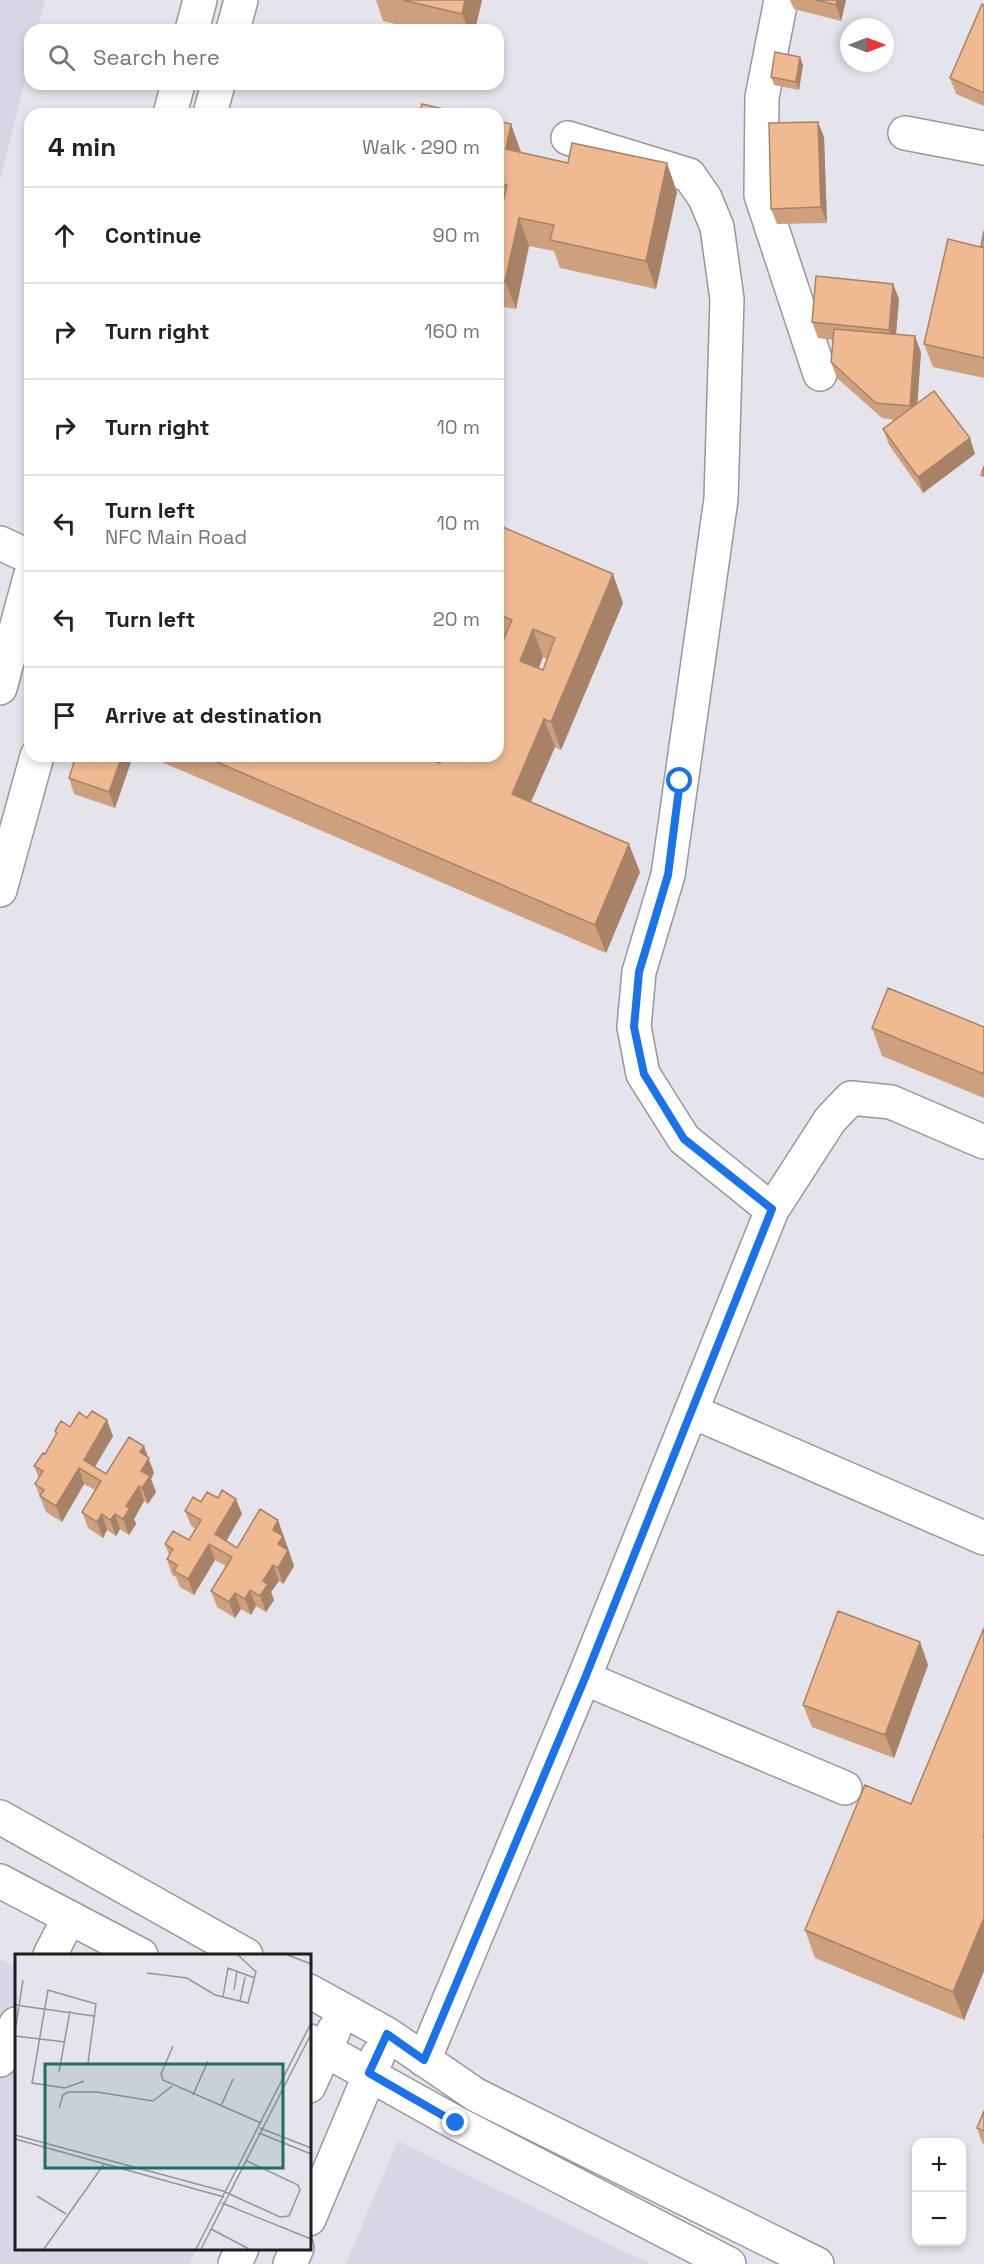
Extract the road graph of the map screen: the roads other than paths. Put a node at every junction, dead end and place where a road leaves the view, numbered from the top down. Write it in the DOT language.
graph roads {
  1 [pos="200,0"];
  2 [pos="241,0"];
  3 [pos="781,0"];
  4 [pos="194,24"];
  5 [pos="235,24"];
  6 [pos="176,90"];
  7 [pos="216,90"];
  8 [pos="172,108"];
  9 [pos="212,108"];
  10 [pos="905,133"];
  11 [pos="568,138"];
  12 [pos="984,148"];
  13 [pos="820,374"];
  14 [pos="0,543"];
  15 [pos="24,554"];
  16 [pos="24,599"];
  17 [pos="0,688"];
  18 [pos="35,762"];
  19 [pos="0,890"];
  20 [pos="984,1142"];
  21 [pos="772,1209"];
  22 [pos="691,1412"];
  23 [pos="984,1538"];
  24 [pos="585,1678"];
  25 [pos="845,1788"];
  26 [pos="0,1817"];
  27 [pos="0,1881"];
  28 [pos="69,1918"];
  29 [pos="51,1954"];
  30 [pos="139,1954"];
  31 [pos="244,1954"];
  32 [pos="310,1992"];
  33 [pos="344,2011"];
  34 [pos="15,2026"];
  35 [pos="387,2034"];
  36 [pos="317,2045"];
  37 [pos="0,2060"];
  38 [pos="424,2060"];
  39 [pos="369,2073"];
  40 [pos="310,2081"];
  41 [pos="310,2217"];
  42 [pos="241,2249"];
  43 [pos="296,2249"];
  44 [pos="235,2264"];
  45 [pos="290,2264"];
  46 [pos="729,2264"];
  47 [pos="817,2264"];
  1 -- 4 [label="street"];
  2 -- 5 [label="street"];
  3 -- 13 [label="street"];
  6 -- 8 [label="street"];
  7 -- 9 [label="street"];
  10 -- 12 [label="street"];
  11 -- 21 [label="street"];
  14 -- 15 [label="street"];
  16 -- 17 [label="street"];
  18 -- 19 [label="street"];
  20 -- 21 [label="street"];
  21 -- 22 [label="street"];
  22 -- 23 [label="street"];
  22 -- 24 [label="street"];
  24 -- 25 [label="street"];
  24 -- 38 [label="street"];
  26 -- 31 [label="street"];
  27 -- 28 [label="street"];
  28 -- 29 [label="street"];
  28 -- 30 [label="street"];
  32 -- 33 [label="street"];
  33 -- 35 [label="street"];
  33 -- 36 [label="street"];
  34 -- 37 [label="street"];
  35 -- 38 [label="street"];
  35 -- 39 [label="street"];
  36 -- 39 [label="street"];
  36 -- 40 [label="street"];
  38 -- 47 [label="street"];
  39 -- 41 [label="street"];
  39 -- 46 [label="street"];
  42 -- 44 [label="street"];
  43 -- 45 [label="street"];
}
